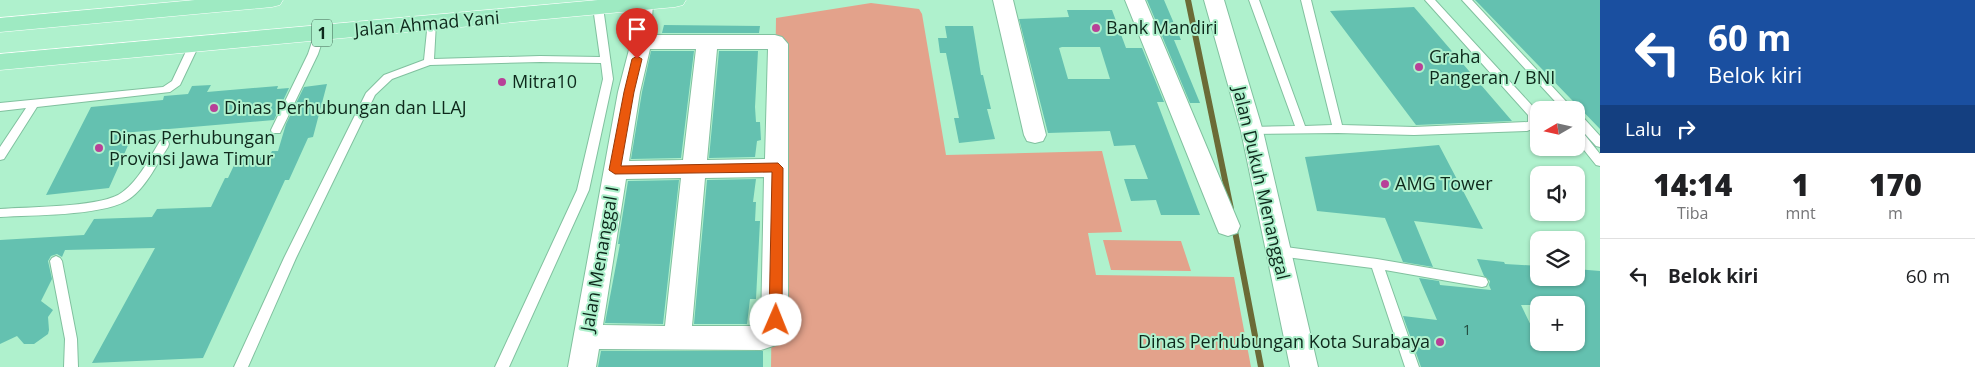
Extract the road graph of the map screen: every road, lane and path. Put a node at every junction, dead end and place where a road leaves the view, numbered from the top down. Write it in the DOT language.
graph roads {
  1 [pos="272,0"];
  2 [pos="540,0"];
  3 [pos="675,0"];
  4 [pos="1003,0"];
  5 [pos="1135,0"];
  6 [pos="1214,0"];
  7 [pos="1254,0"];
  8 [pos="1306,0"];
  9 [pos="1430,0"];
  10 [pos="1467,0"];
  11 [pos="643,3"];
  12 [pos="598,8"];
  13 [pos="431,23"];
  14 [pos="0,25"];
  15 [pos="320,33"];
  16 [pos="641,42"];
  17 [pos="707,42"];
  18 [pos="194,45"];
  19 [pos="1509,45"];
  20 [pos="606,60"];
  21 [pos="0,62"];
  22 [pos="429,62"];
  23 [pos="1552,101"];
  24 [pos="1561,101"];
  25 [pos="33,105"];
  26 [pos="0,107"];
  27 [pos="1585,127"];
  28 [pos="1301,128"];
  29 [pos="1338,129"];
  30 [pos="276,130"];
  31 [pos="1252,132"];
  32 [pos="1035,134"];
  33 [pos="1585,143"];
  34 [pos="1600,143"];
  35 [pos="164,144"];
  36 [pos="0,156"];
  37 [pos="1600,162"];
  38 [pos="778,168"];
  39 [pos="694,169"];
  40 [pos="615,170"];
  41 [pos="0,214"];
  42 [pos="1228,226"];
  43 [pos="1277,251"];
  44 [pos="56,261"];
  45 [pos="1377,264"];
  46 [pos="1482,282"];
  47 [pos="586,337"];
  48 [pos="677,337"];
  49 [pos="71,367"];
  50 [pos="241,367"];
  51 [pos="502,367"];
  52 [pos="582,367"];
  53 [pos="1304,367"];
  54 [pos="1412,367"];
  1 -- 14 [label="highway"];
  2 -- 15 [label="highway"];
  3 -- 11 [label="highway, Jalan Ahmad Yani / 1"];
  4 -- 32 [label="street"];
  5 -- 42 [label="street"];
  6 -- 31 [label="street, Jalan Dukuh Menanggal"];
  7 -- 28 [label="lane"];
  8 -- 29 [label="lane"];
  9 -- 29 [label="lane"];
  10 -- 19 [label="lane"];
  11 -- 12 [label="highway, Jalan Ahmad Yani / 1"];
  11 -- 16 [label="street, Jalan Menanggal I"];
  12 -- 13 [label="highway, Jalan Ahmad Yani / 1"];
  12 -- 20 [label="lane"];
  13 -- 15 [label="highway, Jalan Ahmad Yani / 1"];
  13 -- 22 [label="lane"];
  15 -- 18 [label="highway, Jalan Ahmad Yani / 1"];
  15 -- 30 [label="lane"];
  16 -- 17 [label="street"];
  16 -- 40 [label="street, Jalan Menanggal I"];
  17 -- 38 [label="street"];
  17 -- 39 [label="street"];
  18 -- 21 [label="highway, Jalan Ahmad Yani / 1"];
  18 -- 25 [label="lane"];
  19 -- 23 [label="lane"];
  19 -- 24 [label="lane"];
  20 -- 22 [label="lane"];
  20 -- 51 [label="lane"];
  22 -- 50 [label="lane"];
  25 -- 26 [label="lane"];
  25 -- 36 [label="lane"];
  27 -- 34 [label="lane"];
  28 -- 29 [label="lane"];
  28 -- 31 [label="lane"];
  31 -- 43 [label="street, Jalan Dukuh Menanggal"];
  33 -- 37 [label="lane"];
  35 -- 41 [label="lane"];
  38 -- 39 [label="street"];
  38 -- 48 [label="street"];
  39 -- 40 [label="street"];
  39 -- 48 [label="street"];
  40 -- 47 [label="street, Jalan Menanggal I"];
  43 -- 45 [label="lane"];
  43 -- 53 [label="street, Jalan Dukuh Menanggal"];
  44 -- 49 [label="lane"];
  45 -- 46 [label="lane"];
  45 -- 54 [label="lane"];
  47 -- 48 [label="street"];
  47 -- 52 [label="street, Jalan Menanggal I"];
}
